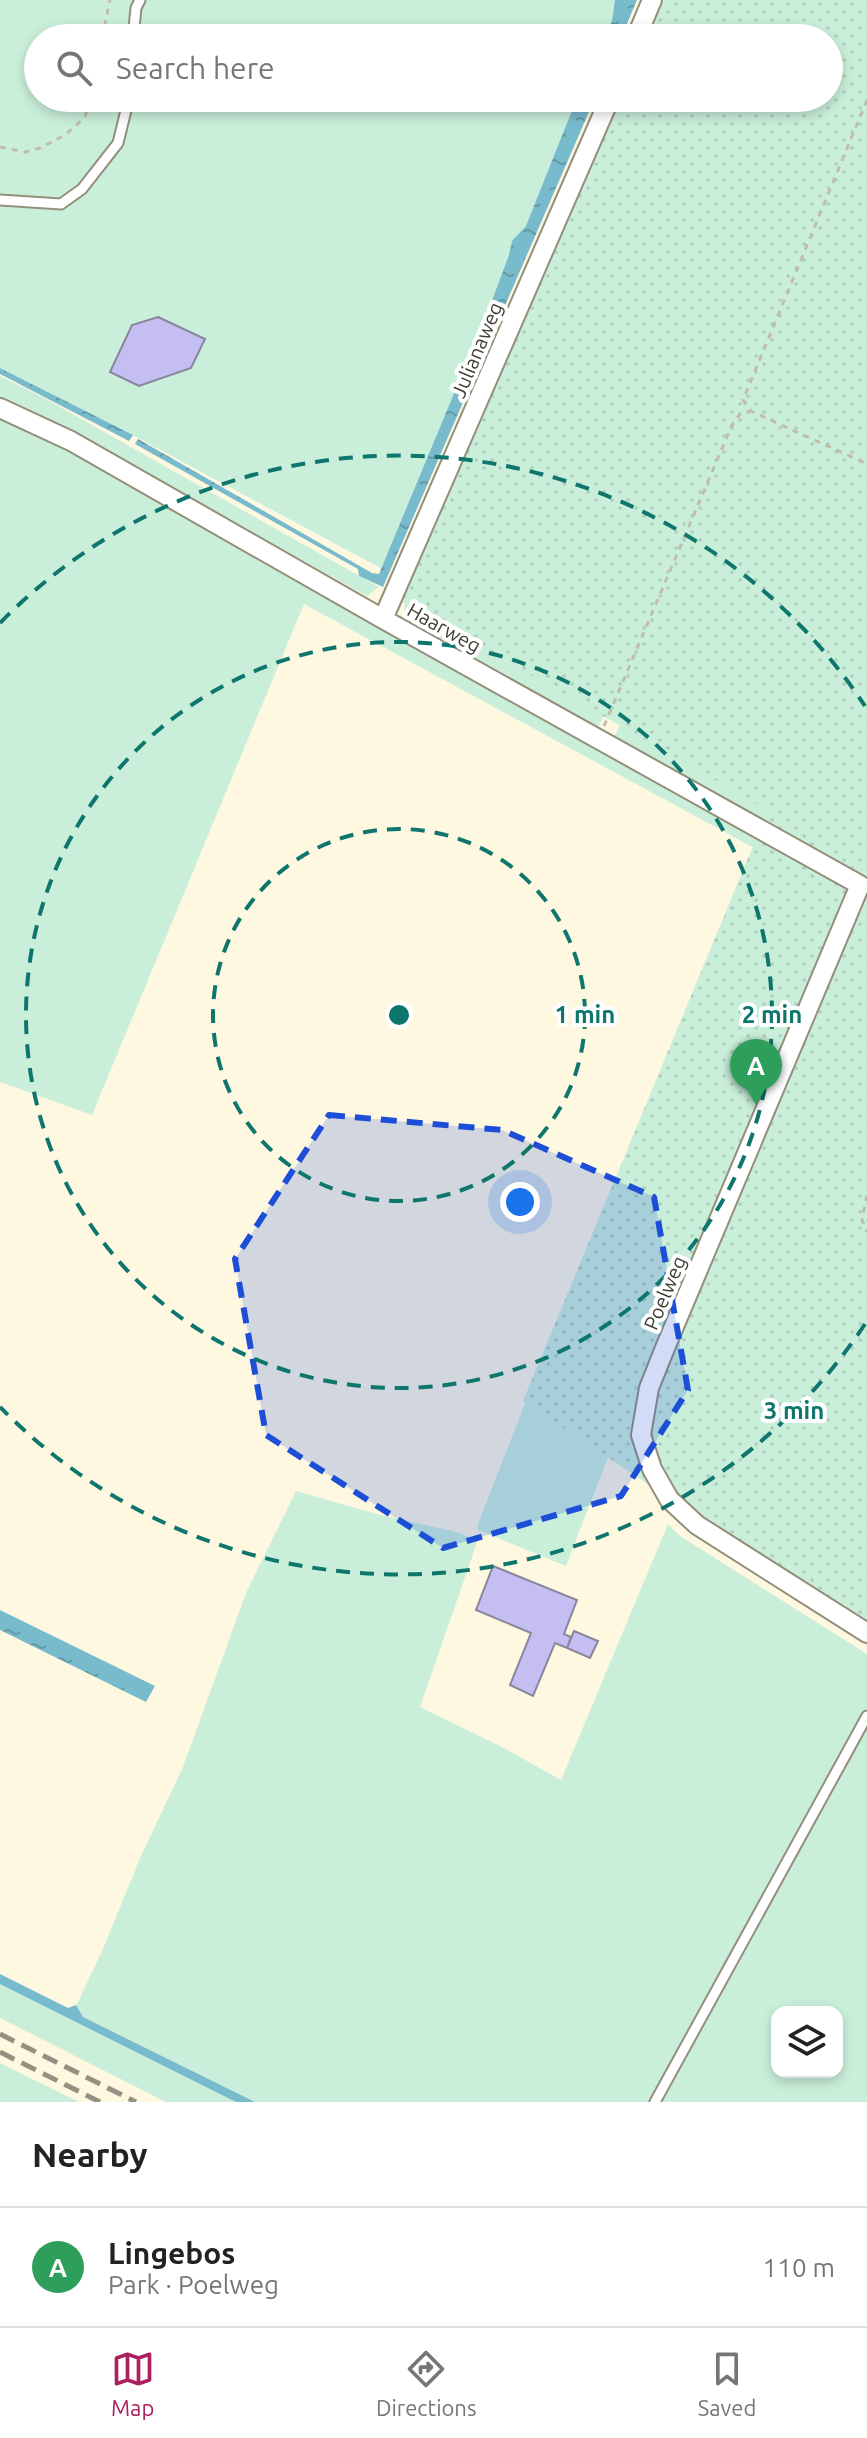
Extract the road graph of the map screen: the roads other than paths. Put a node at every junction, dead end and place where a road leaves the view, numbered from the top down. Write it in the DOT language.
graph roads {
  1 [pos="140,0"];
  2 [pos="652,0"];
  3 [pos="134,24"];
  4 [pos="642,24"];
  5 [pos="126,112"];
  6 [pos="604,112"];
  7 [pos="0,200"];
  8 [pos="0,408"];
  9 [pos="383,619"];
  10 [pos="864,887"];
  11 [pos="867,1633"];
  12 [pos="867,1716"];
  13 [pos="655,2102"];
  1 -- 3 [label="lane"];
  2 -- 4 [label="street"];
  5 -- 7 [label="lane"];
  6 -- 9 [label="street, Julianaweg"];
  8 -- 9 [label="street, Haarweg"];
  9 -- 10 [label="street, Haarweg"];
  10 -- 11 [label="street, Poelweg"];
  12 -- 13 [label="lane"];
}
